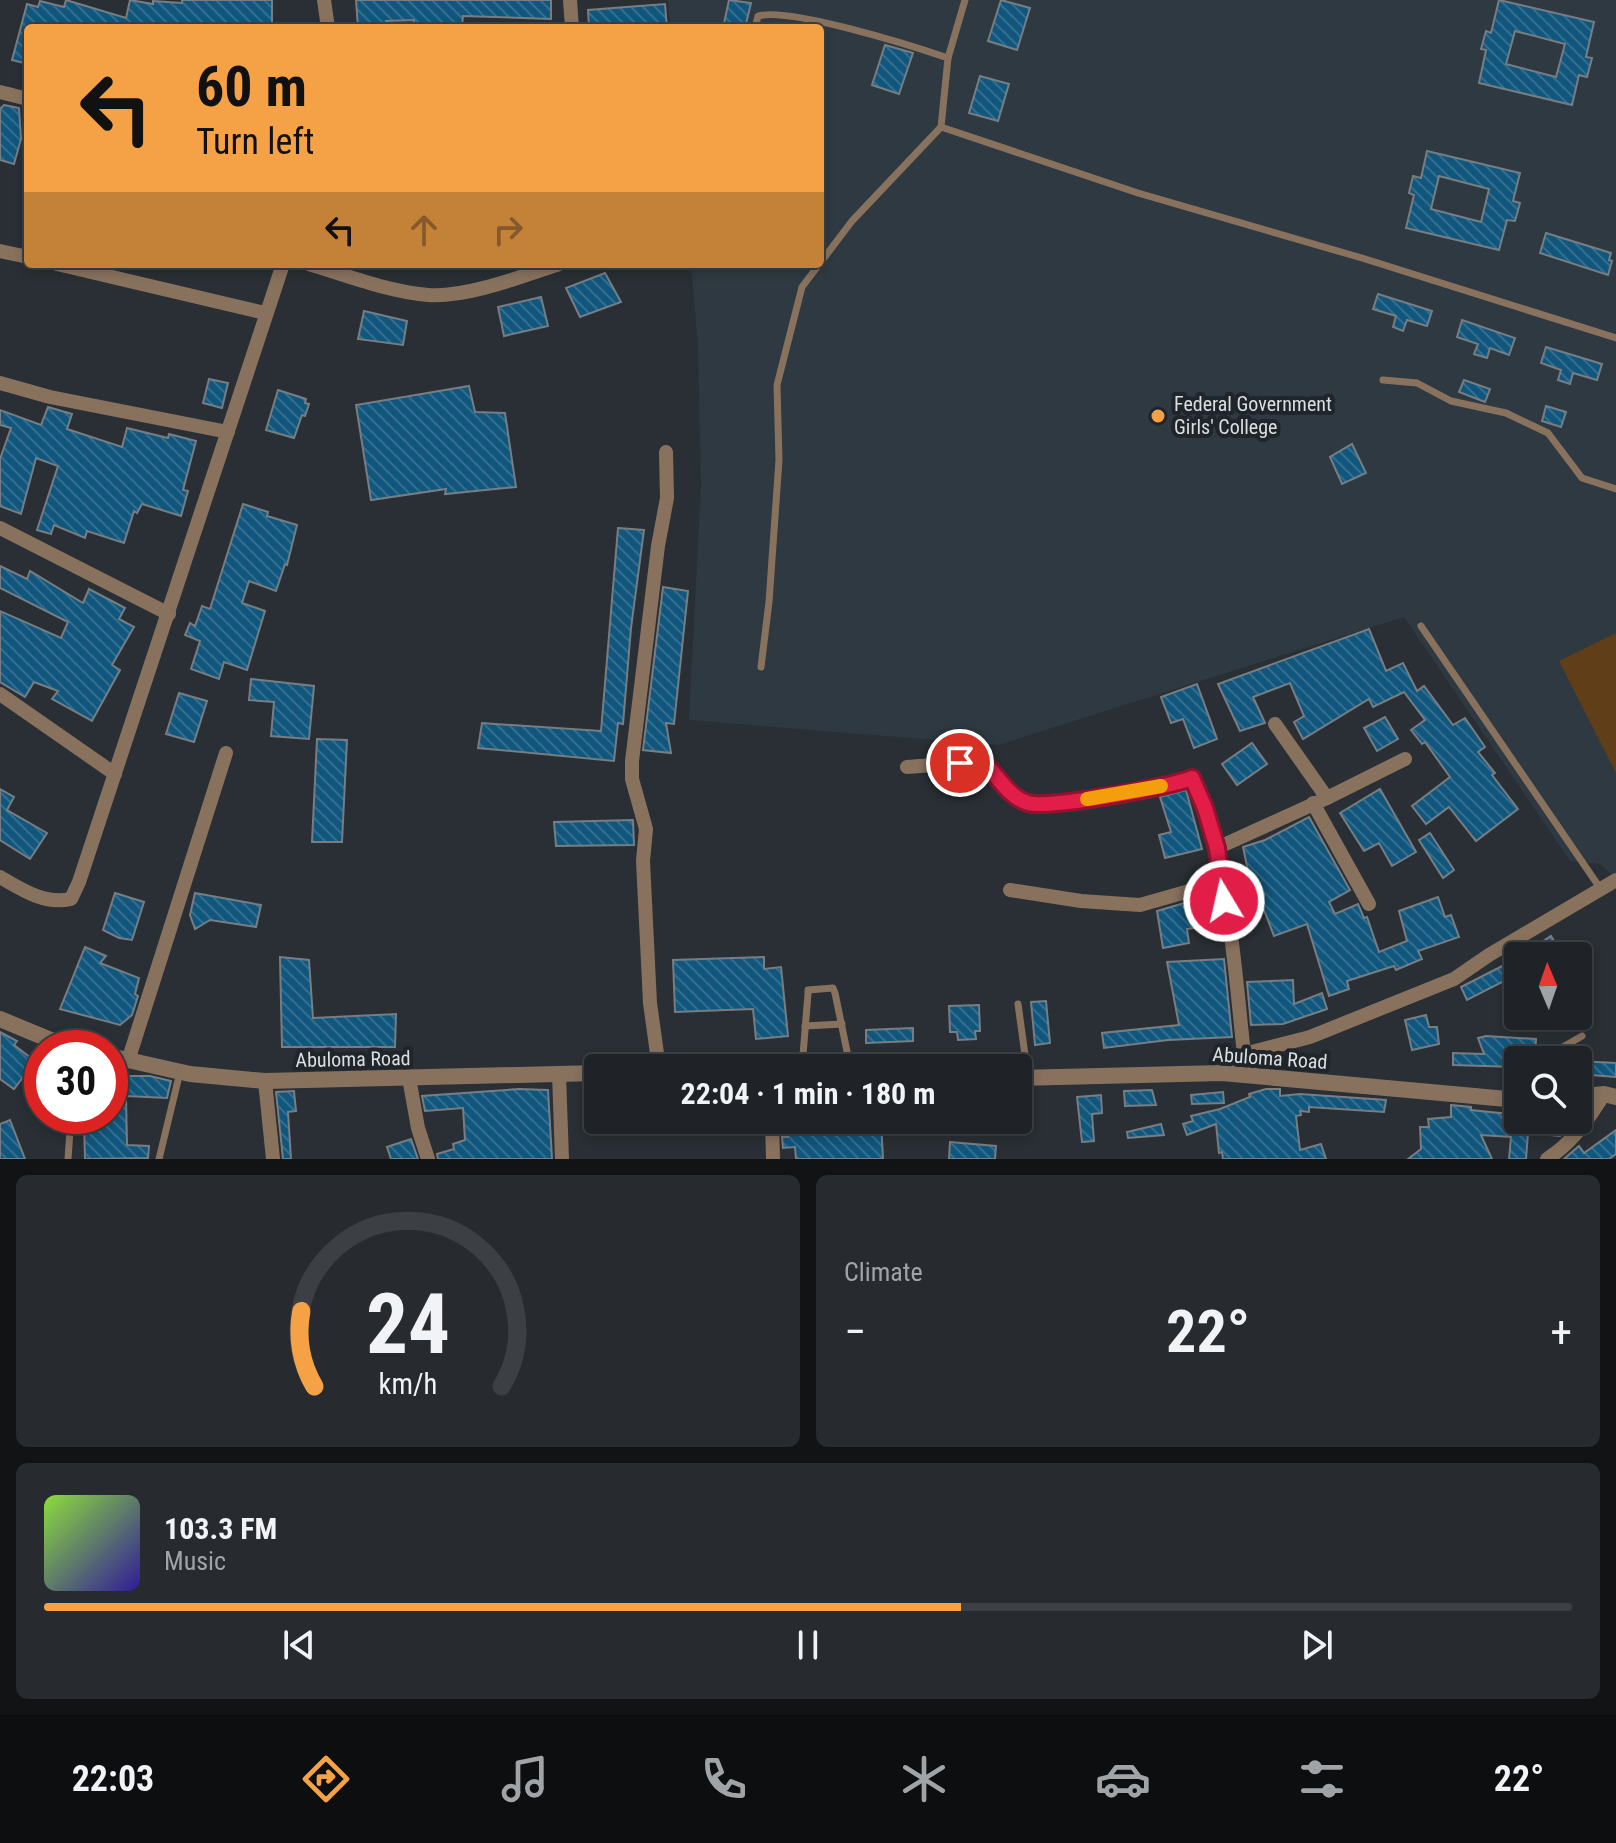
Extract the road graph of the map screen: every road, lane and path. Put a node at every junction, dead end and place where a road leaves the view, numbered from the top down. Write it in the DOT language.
graph roads {
  1 [pos="324,0"];
  2 [pos="570,0"];
  3 [pos="965,0"];
  4 [pos="327,24"];
  5 [pos="572,24"];
  6 [pos="756,24"];
  7 [pos="948,58"];
  8 [pos="0,92"];
  9 [pos="24,98"];
  10 [pos="941,127"];
  11 [pos="0,251"];
  12 [pos="24,256"];
  13 [pos="824,258"];
  14 [pos="74,268"];
  15 [pos="282,268"];
  16 [pos="321,268"];
  17 [pos="546,268"];
  18 [pos="816,268"];
  19 [pos="265,313"];
  20 [pos="1616,338"];
  21 [pos="1383,380"];
  22 [pos="0,383"];
  23 [pos="228,432"];
  24 [pos="666,452"];
  25 [pos="1616,489"];
  26 [pos="0,528"];
  27 [pos="169,614"];
  28 [pos="1421,626"];
  29 [pos="761,667"];
  30 [pos="0,694"];
  31 [pos="1275,724"];
  32 [pos="226,753"];
  33 [pos="1405,759"];
  34 [pos="907,767"];
  35 [pos="115,774"];
  36 [pos="1320,801"];
  37 [pos="1217,848"];
  38 [pos="0,877"];
  39 [pos="1616,880"];
  40 [pos="1221,882"];
  41 [pos="1600,888"];
  42 [pos="1010,890"];
  43 [pos="1369,904"];
  44 [pos="1018,1004"];
  45 [pos="0,1019"];
  46 [pos="842,1024"];
  47 [pos="805,1026"];
  48 [pos="26,1030"];
  49 [pos="1582,1036"];
  50 [pos="1565,1046"];
  51 [pos="658,1054"];
  52 [pos="797,1054"];
  53 [pos="848,1054"];
  54 [pos="1021,1054"];
  55 [pos="1244,1054"];
  56 [pos="128,1061"];
  57 [pos="180,1072"];
  58 [pos="584,1073"];
  59 [pos="1222,1073"];
  60 [pos="559,1074"];
  61 [pos="1032,1077"];
  62 [pos="409,1078"];
  63 [pos="265,1081"];
  64 [pos="1610,1095"];
  65 [pos="1504,1099"];
  66 [pos="70,1134"];
  67 [pos="772,1134"];
  68 [pos="68,1159"];
  69 [pos="159,1159"];
  70 [pos="273,1159"];
  71 [pos="428,1159"];
  72 [pos="562,1159"];
  73 [pos="773,1159"];
  74 [pos="1547,1159"];
  1 -- 4 [label="street"];
  2 -- 5 [label="street"];
  3 -- 7 [label="lane"];
  6 -- 7 [label="lane"];
  7 -- 10 [label="lane"];
  8 -- 9 [label="street"];
  10 -- 13 [label="lane"];
  10 -- 20 [label="lane"];
  11 -- 12 [label="street"];
  14 -- 19 [label="street"];
  15 -- 19 [label="street"];
  16 -- 17 [label="street"];
  18 -- 29 [label="lane"];
  19 -- 23 [label="street"];
  21 -- 25 [label="lane"];
  22 -- 23 [label="street"];
  23 -- 27 [label="street"];
  24 -- 51 [label="street"];
  26 -- 27 [label="street"];
  27 -- 35 [label="street"];
  28 -- 41 [label="lane"];
  30 -- 35 [label="street"];
  31 -- 36 [label="street"];
  32 -- 56 [label="street"];
  33 -- 36 [label="street"];
  34 -- 37 [label="street"];
  35 -- 38 [label="street"];
  36 -- 37 [label="street"];
  36 -- 43 [label="street"];
  37 -- 40 [label="street"];
  39 -- 41 [label="street"];
  40 -- 42 [label="street"];
  40 -- 55 [label="street"];
  41 -- 55 [label="street"];
  44 -- 54 [label="lane"];
  45 -- 48 [label="street"];
  46 -- 47 [label="lane"];
  46 -- 47 [label="lane"];
  46 -- 53 [label="lane"];
  47 -- 52 [label="lane"];
  49 -- 50 [label="lane"];
  55 -- 59 [label="street"];
  56 -- 57 [label="street, Abuloma Road"];
  57 -- 63 [label="street, Abuloma Road"];
  57 -- 69 [label="lane"];
  58 -- 60 [label="street, Abuloma Road"];
  59 -- 61 [label="street, Abuloma Road"];
  59 -- 65 [label="street, Abuloma Road"];
  60 -- 62 [label="street, Abuloma Road"];
  60 -- 72 [label="street"];
  62 -- 63 [label="street, Abuloma Road"];
  62 -- 71 [label="street"];
  63 -- 70 [label="street"];
  64 -- 74 [label="street"];
  66 -- 68 [label="lane"];
  67 -- 73 [label="street"];
}
